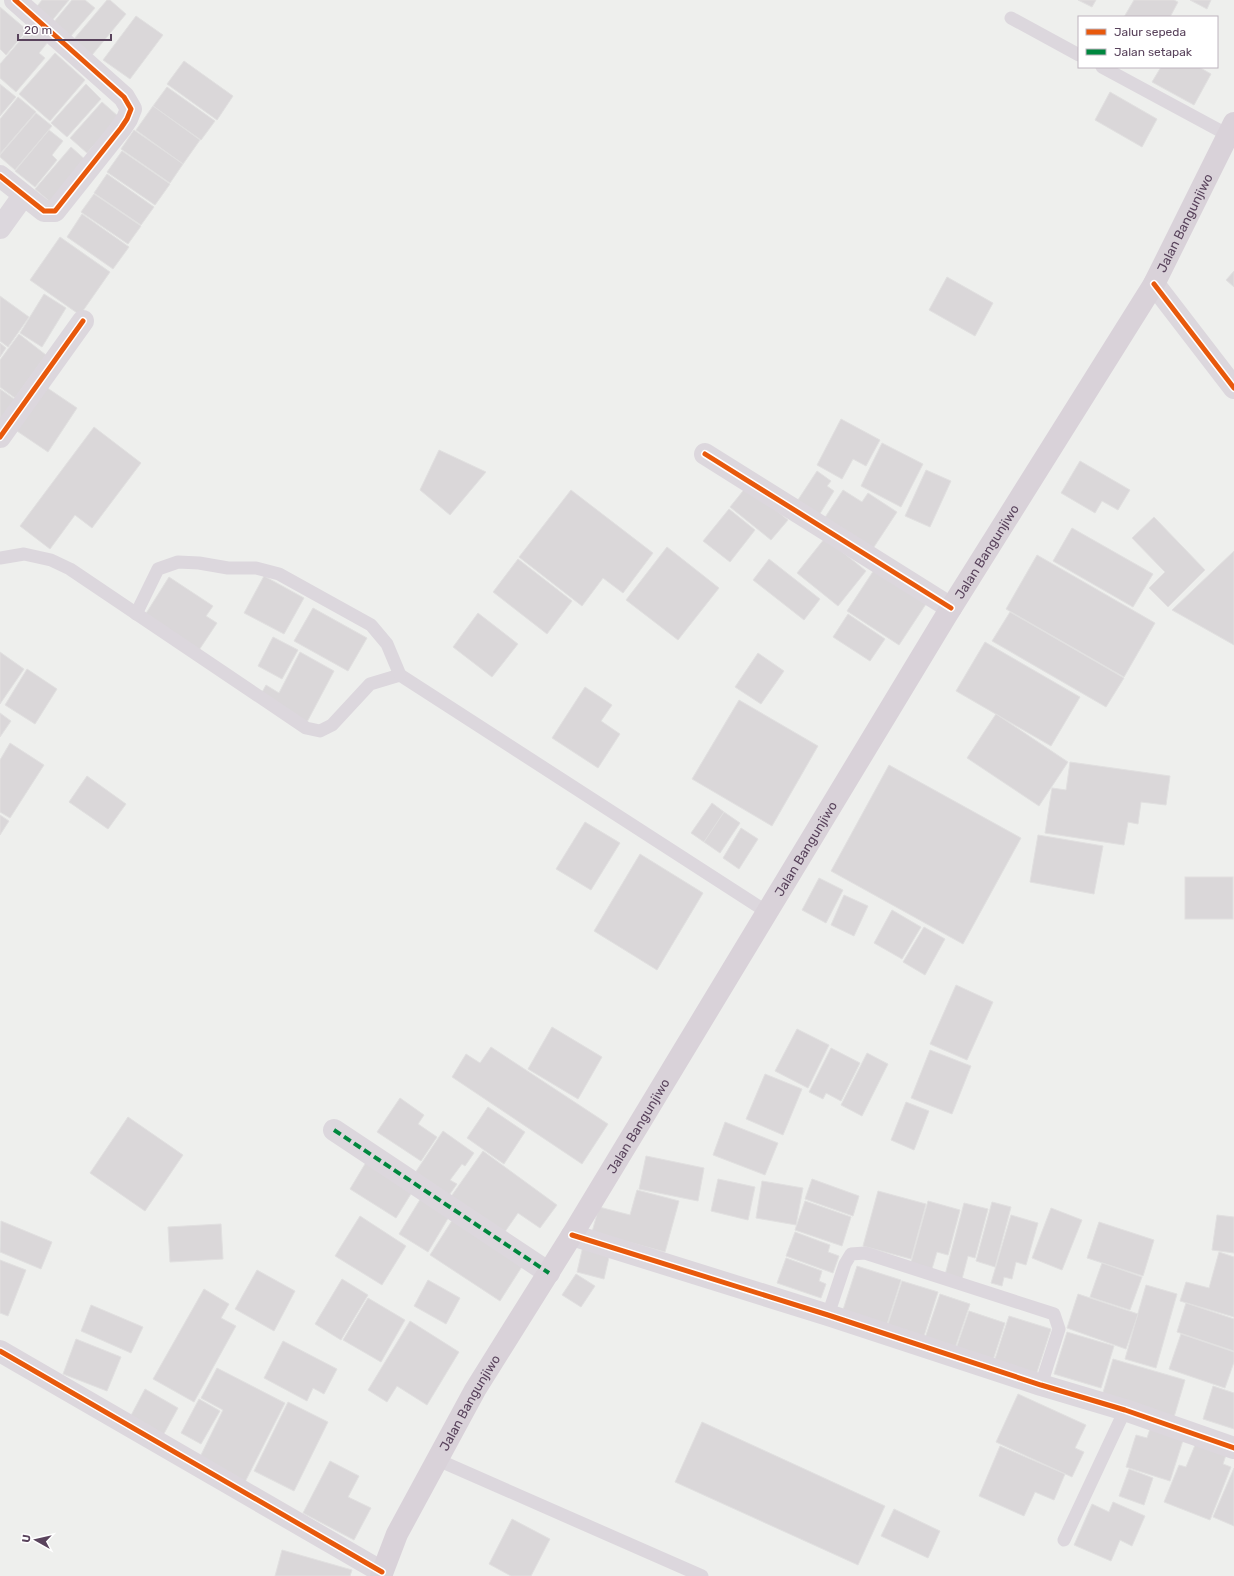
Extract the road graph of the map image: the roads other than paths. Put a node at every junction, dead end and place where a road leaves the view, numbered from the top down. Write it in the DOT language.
graph roads {
  1 [pos="15,0"];
  2 [pos="1011,18"];
  3 [pos="1078,54"];
  4 [pos="1104,68"];
  5 [pos="1231,129"];
  6 [pos="0,176"];
  7 [pos="23,196"];
  8 [pos="0,228"];
  9 [pos="1154,284"];
  10 [pos="83,321"];
  11 [pos="1234,388"];
  12 [pos="0,437"];
  13 [pos="705,454"];
  14 [pos="0,558"];
  15 [pos="951,608"];
  16 [pos="136,614"];
  17 [pos="400,675"];
  18 [pos="767,912"];
  19 [pos="334,1130"];
  20 [pos="572,1235"];
  21 [pos="549,1273"];
  22 [pos="828,1314"];
  23 [pos="0,1351"];
  24 [pos="1041,1385"];
  25 [pos="1125,1410"];
  26 [pos="1234,1448"];
  27 [pos="438,1460"];
  28 [pos="1064,1540"];
  29 [pos="382,1574"];
  30 [pos="702,1576"];
  1 -- 7 [label="street"];
  2 -- 3 [label="lane"];
  4 -- 5 [label="lane"];
  5 -- 9 [label="main road, Jalan Bangunjiwo"];
  6 -- 7 [label="street"];
  7 -- 8 [label="street"];
  9 -- 11 [label="street"];
  9 -- 15 [label="main road, Jalan Bangunjiwo"];
  10 -- 12 [label="street"];
  13 -- 15 [label="street"];
  14 -- 16 [label="lane"];
  15 -- 18 [label="main road, Jalan Bangunjiwo"];
  16 -- 17 [label="lane"];
  16 -- 17 [label="lane"];
  17 -- 18 [label="lane"];
  18 -- 20 [label="main road, Jalan Bangunjiwo"];
  19 -- 21 [label="street"];
  20 -- 21 [label="main road, Jalan Bangunjiwo"];
  20 -- 22 [label="street"];
  21 -- 27 [label="main road, Jalan Bangunjiwo"];
  22 -- 24 [label="street"];
  22 -- 24 [label="lane"];
  23 -- 29 [label="street"];
  24 -- 25 [label="street"];
  25 -- 26 [label="street"];
  25 -- 28 [label="lane"];
  27 -- 29 [label="main road, Jalan Bangunjiwo"];
  27 -- 30 [label="lane"];
}
